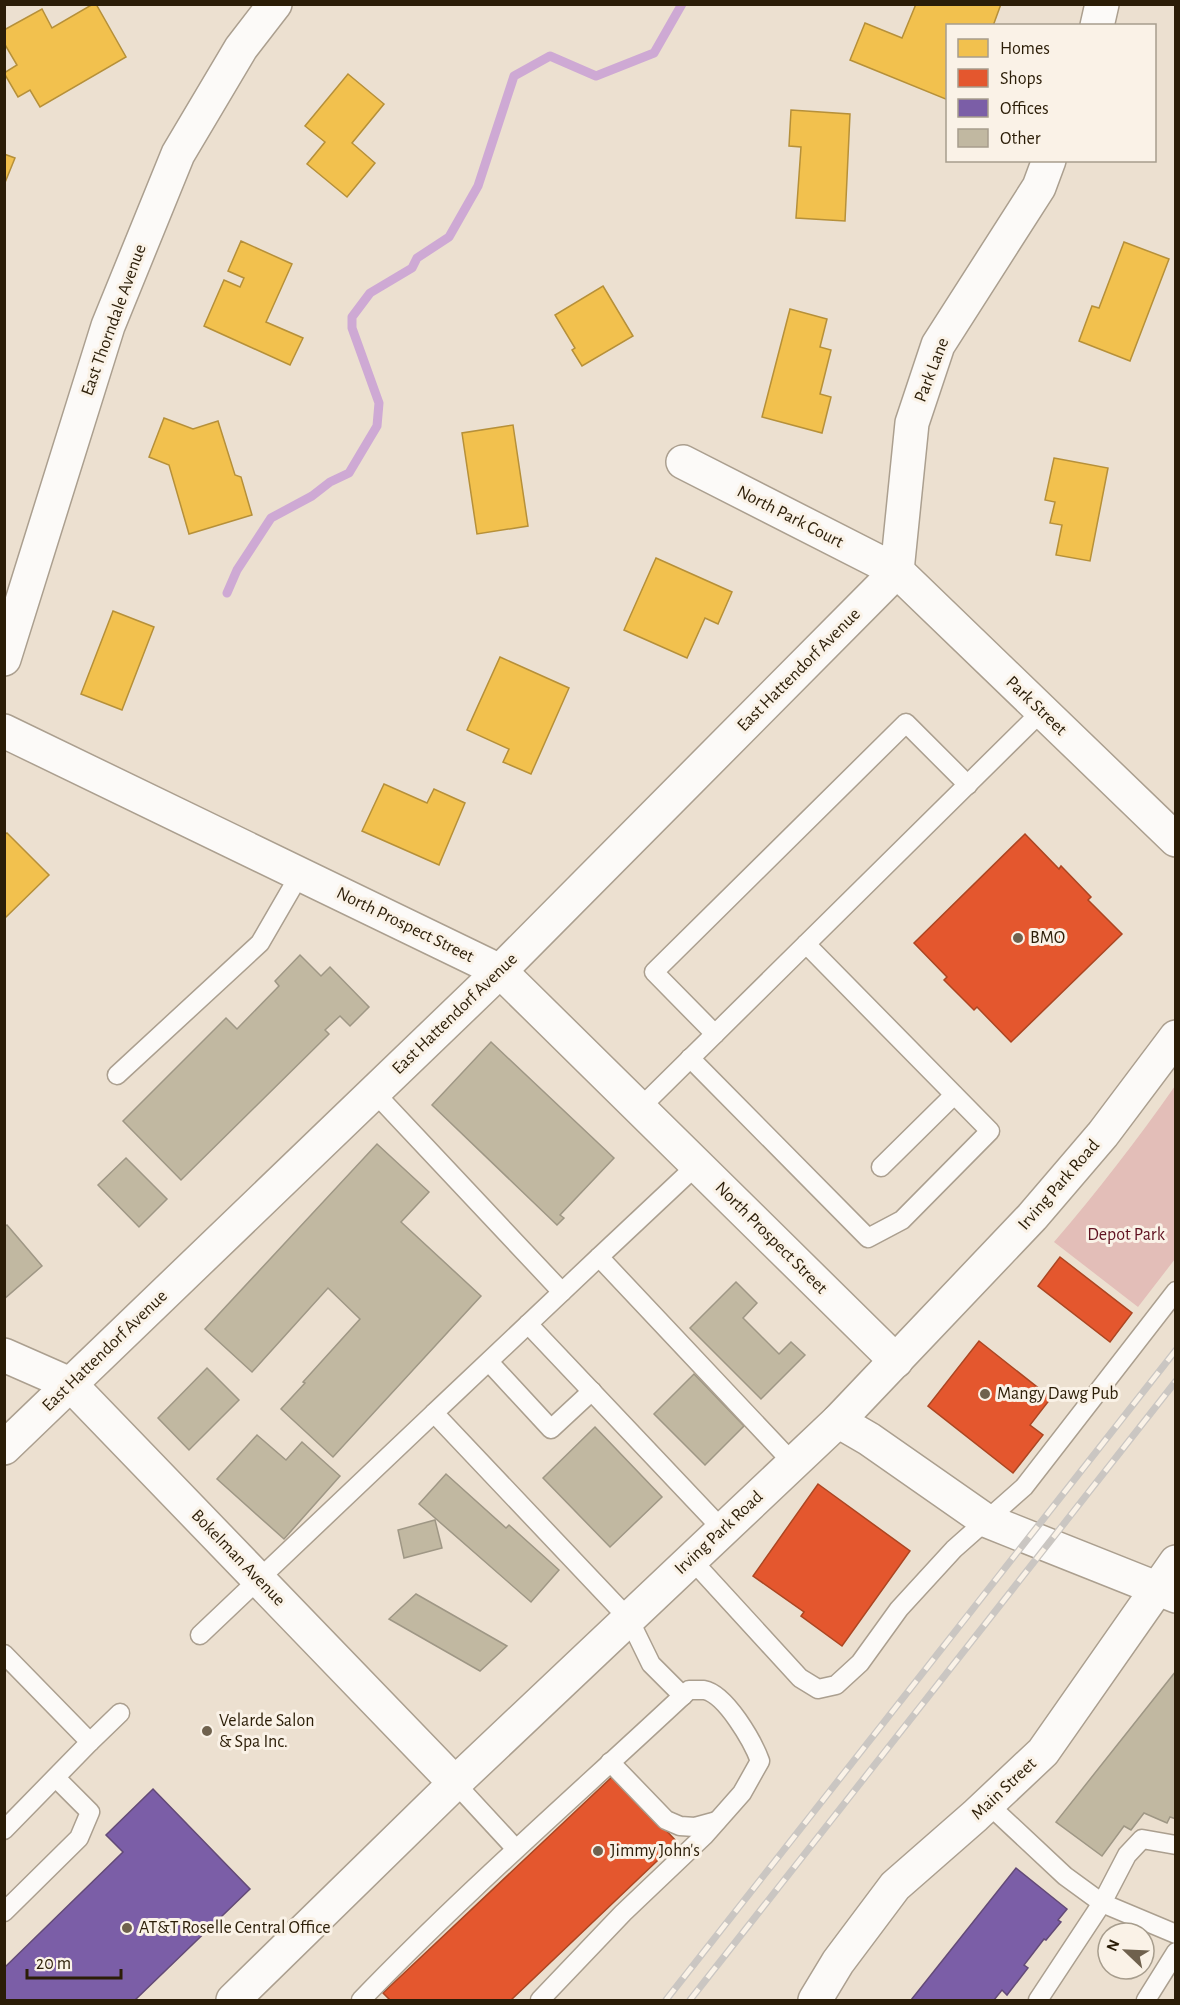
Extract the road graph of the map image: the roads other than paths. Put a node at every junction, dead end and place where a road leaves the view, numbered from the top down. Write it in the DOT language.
graph roads {
  1 [pos="275,4"];
  2 [pos="1102,4"];
  3 [pos="1097,24"];
  4 [pos="1048,162"];
  5 [pos="683,462"];
  6 [pos="897,571"];
  7 [pos="4,658"];
  8 [pos="1042,711"];
  9 [pos="4,731"];
  10 [pos="968,785"];
  11 [pos="1176,840"];
  12 [pos="300,874"];
  13 [pos="806,944"];
  14 [pos="500,971"];
  15 [pos="715,1034"];
  16 [pos="1176,1037"];
  17 [pos="690,1058"];
  18 [pos="117,1075"];
  19 [pos="374,1092"];
  20 [pos="954,1095"];
  21 [pos="640,1108"];
  22 [pos="697,1165"];
  23 [pos="881,1167"];
  24 [pos="599,1257"];
  25 [pos="1176,1291"];
  26 [pos="562,1292"];
  27 [pos="528,1324"];
  28 [pos="4,1355"];
  29 [pos="896,1360"];
  30 [pos="489,1362"];
  31 [pos="70,1384"];
  32 [pos="592,1391"];
  33 [pos="434,1413"];
  34 [pos="838,1421"];
  35 [pos="4,1448"];
  36 [pos="793,1463"];
  37 [pos="985,1520"];
  38 [pos="723,1530"];
  39 [pos="691,1559"];
  40 [pos="1176,1562"];
  41 [pos="259,1580"];
  42 [pos="1167,1593"];
  43 [pos="629,1619"];
  44 [pos="200,1635"];
  45 [pos="4,1654"];
  46 [pos="683,1696"];
  47 [pos="120,1713"];
  48 [pos="90,1742"];
  49 [pos="610,1762"];
  50 [pos="56,1778"];
  51 [pos="455,1783"];
  52 [pos="988,1804"];
  53 [pos="717,1821"];
  54 [pos="4,1830"];
  55 [pos="1176,1845"];
  56 [pos="516,1849"];
  57 [pos="1102,1903"];
  58 [pos="4,1912"];
  59 [pos="1176,1934"];
  60 [pos="1176,1952"];
  61 [pos="233,2001"];
  62 [pos="361,2001"];
  63 [pos="540,2001"];
  64 [pos="815,2001"];
  65 [pos="1038,2001"];
  66 [pos="1146,2001"];
  1 -- 7 [label="street, East Thorndale Avenue"];
  2 -- 3 [label="street"];
  4 -- 6 [label="street, Park Lane"];
  5 -- 6 [label="street, North Park Court"];
  6 -- 8 [label="street, Park Street"];
  6 -- 14 [label="street, East Hattendorf Avenue"];
  8 -- 10 [label="lane"];
  8 -- 11 [label="street, Park Street"];
  9 -- 12 [label="street, North Prospect Street"];
  10 -- 13 [label="lane"];
  10 -- 15 [label="lane"];
  12 -- 14 [label="street, North Prospect Street"];
  12 -- 18 [label="lane"];
  13 -- 15 [label="lane"];
  13 -- 20 [label="lane"];
  14 -- 19 [label="street, East Hattendorf Avenue"];
  14 -- 21 [label="street, North Prospect Street"];
  15 -- 17 [label="lane"];
  16 -- 29 [label="street, Irving Park Road"];
  17 -- 20 [label="lane"];
  17 -- 21 [label="lane"];
  19 -- 26 [label="lane"];
  19 -- 31 [label="street, East Hattendorf Avenue"];
  20 -- 23 [label="lane"];
  21 -- 22 [label="street, North Prospect Street"];
  22 -- 24 [label="lane"];
  22 -- 29 [label="street, North Prospect Street"];
  24 -- 26 [label="lane"];
  24 -- 36 [label="lane"];
  25 -- 37 [label="lane"];
  26 -- 27 [label="lane"];
  27 -- 30 [label="lane"];
  27 -- 32 [label="lane"];
  28 -- 31 [label="street, Bokelman Avenue"];
  29 -- 34 [label="street, Irving Park Road"];
  30 -- 32 [label="lane"];
  30 -- 33 [label="lane"];
  31 -- 35 [label="street, East Hattendorf Avenue"];
  31 -- 41 [label="street, Bokelman Avenue"];
  32 -- 38 [label="lane"];
  33 -- 41 [label="lane"];
  33 -- 43 [label="lane"];
  34 -- 36 [label="street, Irving Park Road"];
  34 -- 37 [label="street"];
  36 -- 38 [label="street, Irving Park Road"];
  37 -- 39 [label="lane"];
  37 -- 42 [label="street"];
  38 -- 39 [label="street, Irving Park Road"];
  39 -- 43 [label="street, Irving Park Road"];
  40 -- 42 [label="street, Main Street"];
  41 -- 44 [label="lane"];
  41 -- 51 [label="street, Bokelman Avenue"];
  42 -- 52 [label="street, Main Street"];
  43 -- 46 [label="lane"];
  43 -- 51 [label="street, Irving Park Road"];
  45 -- 48 [label="lane"];
  46 -- 49 [label="lane"];
  46 -- 53 [label="lane"];
  47 -- 48 [label="lane"];
  48 -- 50 [label="lane"];
  49 -- 53 [label="lane"];
  49 -- 56 [label="lane"];
  50 -- 54 [label="lane"];
  50 -- 58 [label="lane"];
  51 -- 56 [label="lane"];
  51 -- 61 [label="street, Irving Park Road"];
  52 -- 57 [label="lane"];
  52 -- 64 [label="street, Main Street"];
  53 -- 63 [label="lane"];
  55 -- 57 [label="lane"];
  56 -- 62 [label="lane"];
  57 -- 59 [label="lane"];
  57 -- 65 [label="lane"];
  60 -- 66 [label="lane"];
}
